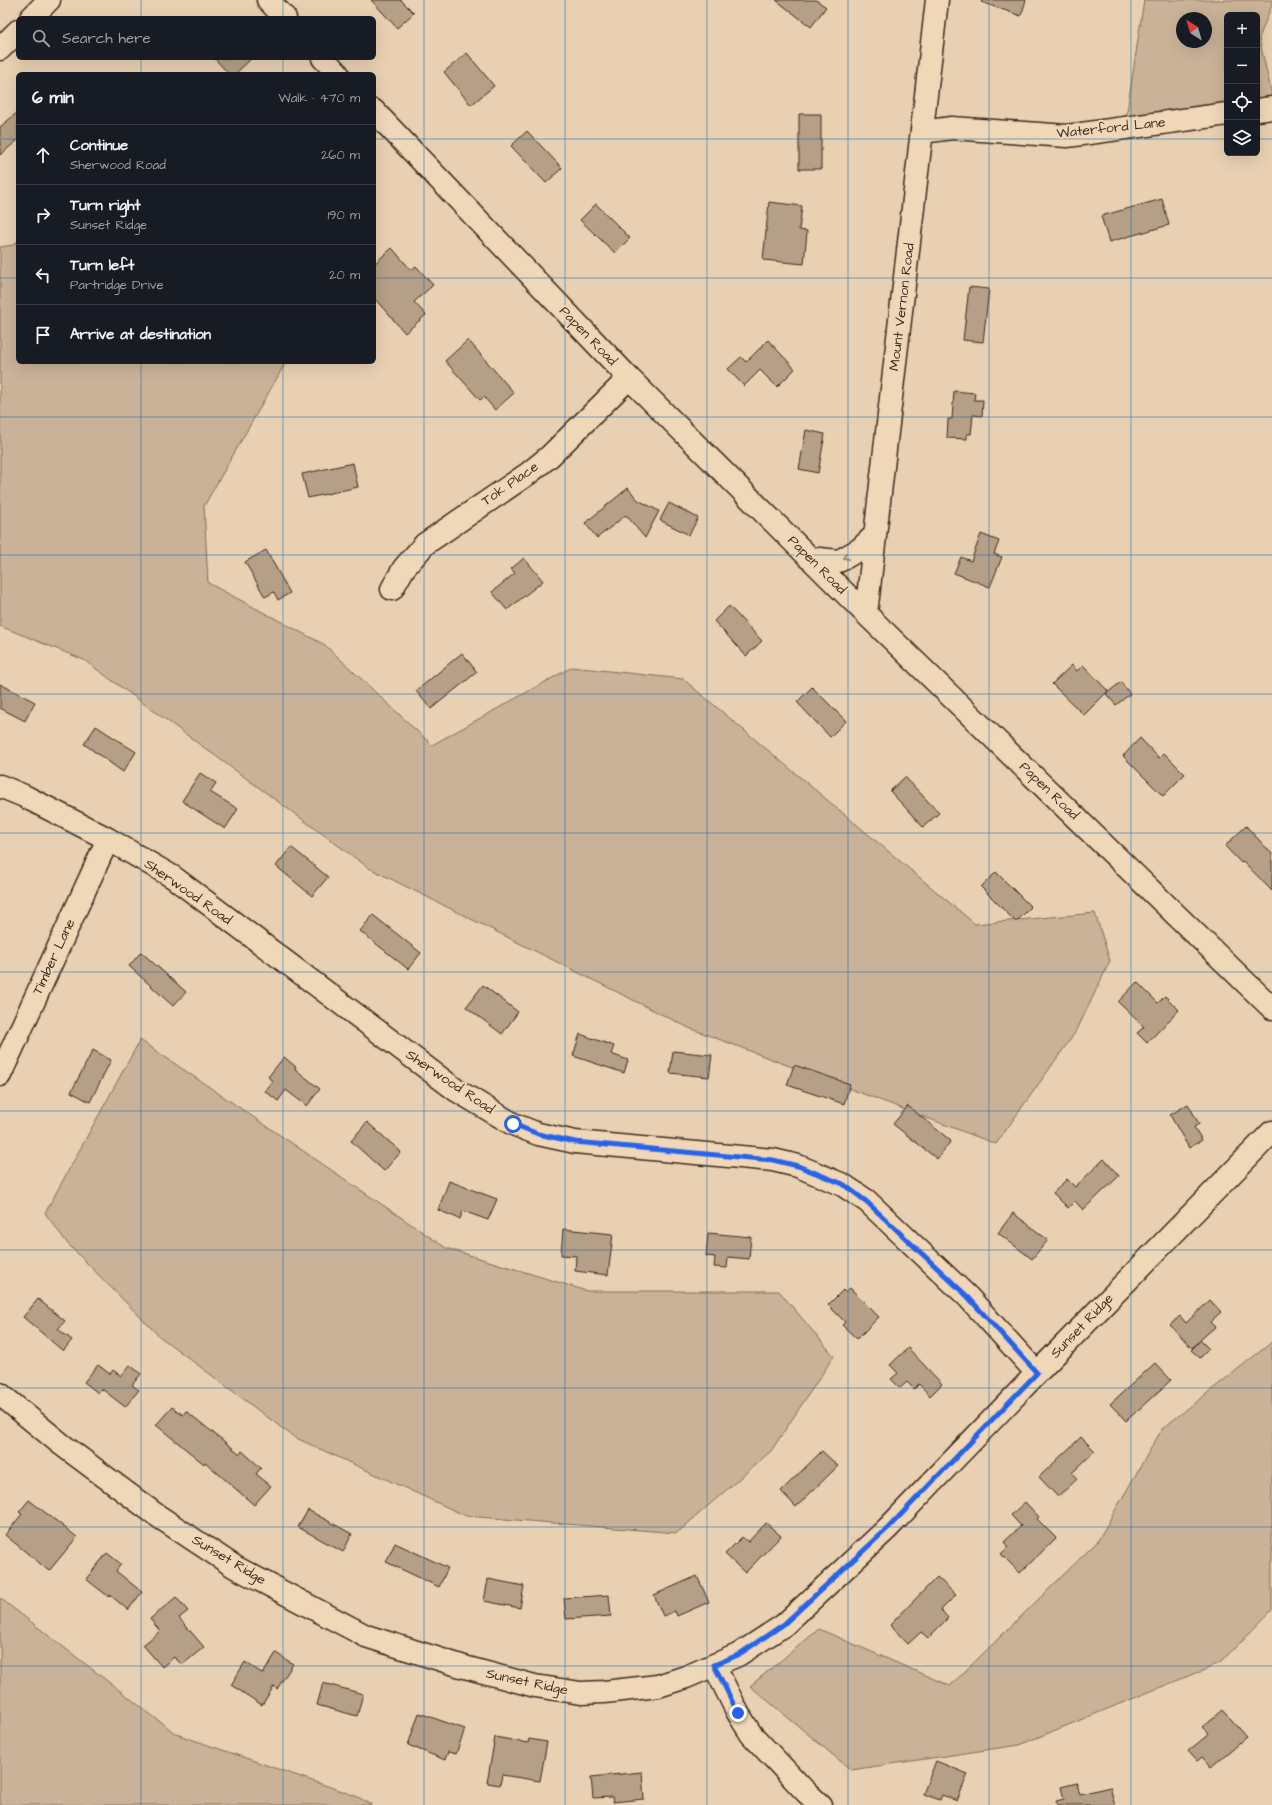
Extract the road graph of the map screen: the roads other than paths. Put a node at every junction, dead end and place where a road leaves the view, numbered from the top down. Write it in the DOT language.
graph roads {
  1 [pos="49,0"];
  2 [pos="268,0"];
  3 [pos="937,0"];
  4 [pos="33,16"];
  5 [pos="283,16"];
  6 [pos="16,33"];
  7 [pos="0,49"];
  8 [pos="325,60"];
  9 [pos="336,72"];
  10 [pos="1272,108"];
  11 [pos="1260,110"];
  12 [pos="376,113"];
  13 [pos="1224,114"];
  14 [pos="922,132"];
  15 [pos="629,378"];
  16 [pos="875,535"];
  17 [pos="809,558"];
  18 [pos="392,589"];
  19 [pos="866,614"];
  20 [pos="0,786"];
  21 [pos="108,839"];
  22 [pos="1272,1008"];
  23 [pos="0,1075"];
  24 [pos="1272,1132"];
  25 [pos="1037,1373"];
  26 [pos="0,1394"];
  27 [pos="714,1665"];
  28 [pos="820,1805"];
  1 -- 4 [label="street"];
  2 -- 5 [label="street"];
  3 -- 14 [label="street, Mount Vernon Road"];
  6 -- 7 [label="street"];
  8 -- 9 [label="street"];
  10 -- 11 [label="street"];
  12 -- 15 [label="street, Papen Road"];
  13 -- 14 [label="street, Waterford Lane"];
  14 -- 16 [label="street, Mount Vernon Road"];
  15 -- 17 [label="street, Papen Road"];
  15 -- 18 [label="street, Tok Place"];
  16 -- 17 [label="street, one-way"];
  16 -- 19 [label="street, Mount Vernon Road"];
  17 -- 19 [label="street, Papen Road"];
  19 -- 22 [label="street, Papen Road"];
  20 -- 21 [label="street, Sherwood Road"];
  21 -- 23 [label="street, Timber Lane"];
  21 -- 25 [label="street, Sherwood Road"];
  24 -- 25 [label="street, Sunset Ridge"];
  25 -- 27 [label="street, Sunset Ridge"];
  26 -- 27 [label="street, Sunset Ridge"];
  27 -- 28 [label="street"];
}
